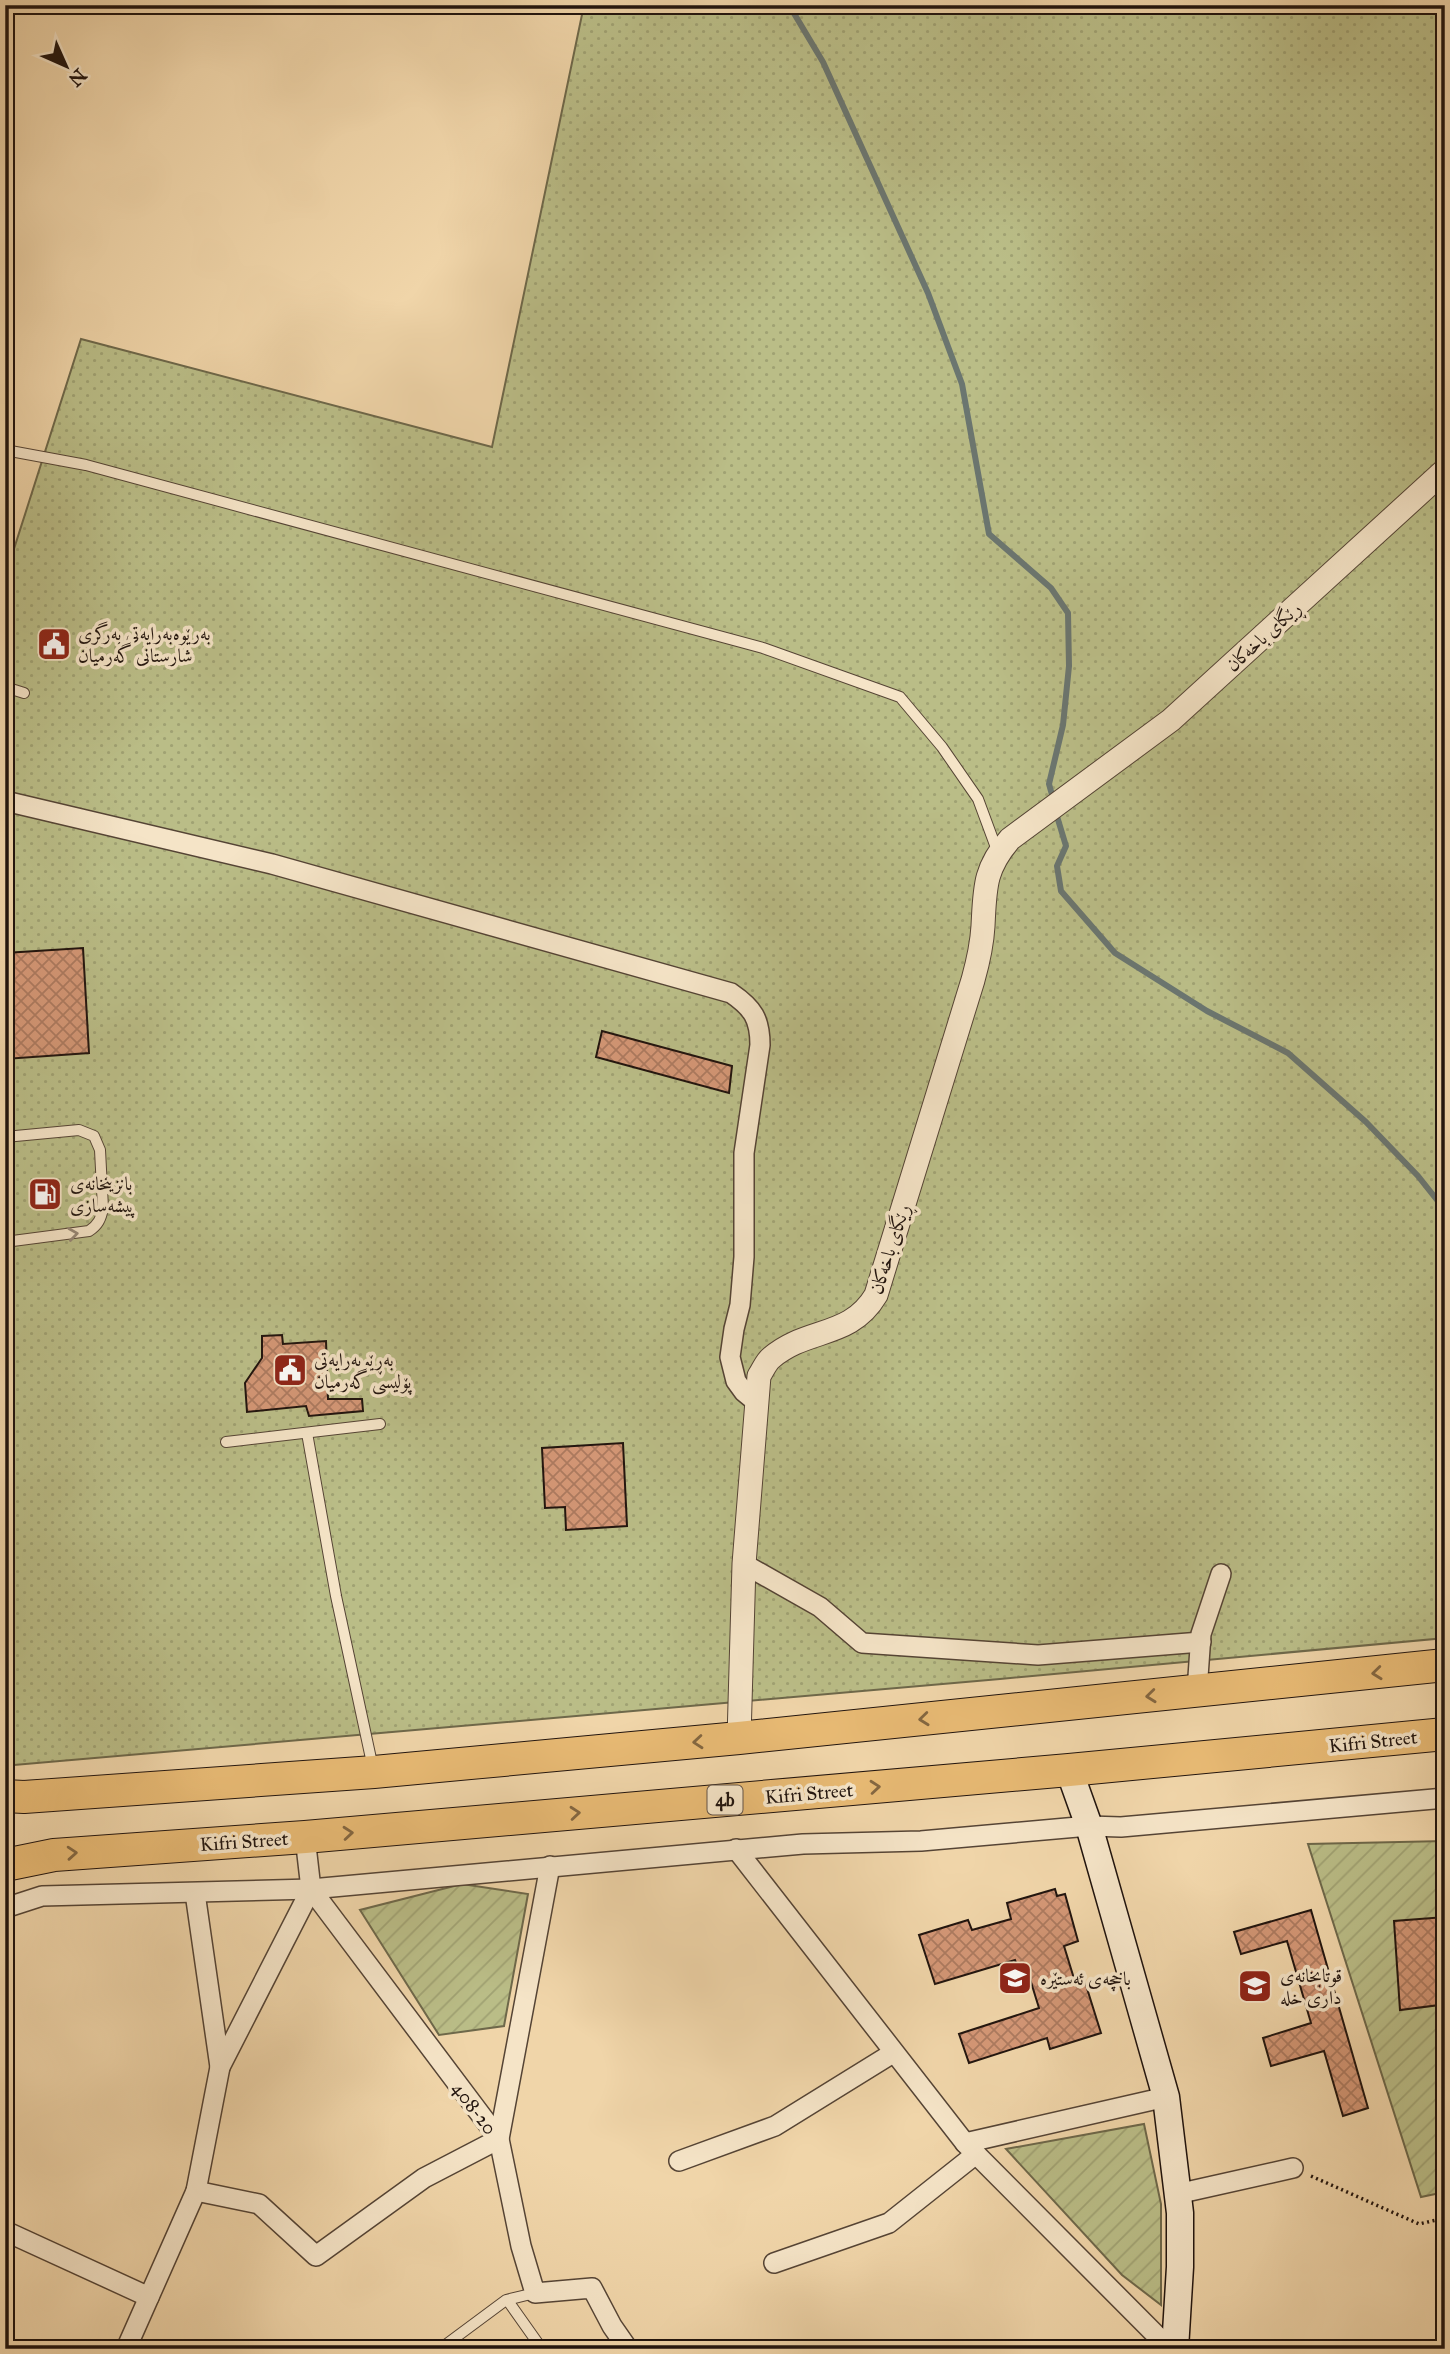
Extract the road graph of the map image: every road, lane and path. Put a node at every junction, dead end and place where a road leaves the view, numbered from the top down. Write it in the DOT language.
graph roads {
  1 [pos="5,450"];
  2 [pos="1445,470"];
  3 [pos="5,687"];
  4 [pos="24,693"];
  5 [pos="5,801"];
  6 [pos="1004,846"];
  7 [pos="5,1137"];
  8 [pos="5,1242"];
  9 [pos="755,1401"];
  10 [pos="380,1424"];
  11 [pos="307,1433"];
  12 [pos="226,1442"];
  13 [pos="744,1564"];
  14 [pos="1221,1574"];
  15 [pos="1201,1642"];
  16 [pos="1445,1665"];
  17 [pos="1198,1691"];
  18 [pos="1445,1734"];
  19 [pos="739,1738"];
  20 [pos="1069,1770"];
  21 [pos="374,1772"];
  22 [pos="5,1796"];
  23 [pos="1445,1798"];
  24 [pos="1089,1826"];
  25 [pos="305,1837"];
  26 [pos="736,1849"];
  27 [pos="5,1865"];
  28 [pos="550,1866"];
  29 [pos="311,1889"];
  30 [pos="195,1893"];
  31 [pos="5,1908"];
  32 [pos="893,2053"];
  33 [pos="220,2067"];
  34 [pos="1166,2097"];
  35 [pos="499,2139"];
  36 [pos="971,2148"];
  37 [pos="678,2161"];
  38 [pos="1293,2168"];
  39 [pos="195,2191"];
  40 [pos="1177,2194"];
  41 [pos="1445,2218"];
  42 [pos="5,2231"];
  43 [pos="774,2263"];
  44 [pos="535,2293"];
  45 [pos="149,2297"];
  46 [pos="508,2301"];
  47 [pos="126,2349"];
  48 [pos="440,2349"];
  49 [pos="542,2349"];
  50 [pos="628,2349"];
  51 [pos="1172,2349"];
  1 -- 6 [label="lane"];
  2 -- 6 [label="street, ڕێگای باخەکان"];
  3 -- 4 [label="lane"];
  5 -- 9 [label="street"];
  6 -- 9 [label="street, ڕێگای باخەکان"];
  8 -- 7 [label="lane, one-way"];
  9 -- 13 [label="street, ڕێگای باخەکان"];
  10 -- 11 [label="lane"];
  11 -- 12 [label="lane"];
  11 -- 21 [label="lane"];
  13 -- 15 [label="street"];
  13 -- 19 [label="street, ڕێگای باخەکان"];
  14 -- 15 [label="street"];
  15 -- 17 [label="street"];
  16 -- 17 [label="highway, one-way"];
  17 -- 19 [label="highway, one-way"];
  18 -- 20 [label="highway, Kifri Street / 4b"];
  19 -- 21 [label="highway, one-way"];
  20 -- 24 [label="main road"];
  25 -- 20 [label="highway, Kifri Street / 4b, one-way"];
  21 -- 22 [label="highway"];
  23 -- 24 [label="street"];
  24 -- 26 [label="street"];
  24 -- 34 [label="main road"];
  27 -- 25 [label="highway, Kifri Street / 4b, one-way"];
  25 -- 29 [label="street"];
  26 -- 28 [label="street"];
  26 -- 32 [label="street"];
  28 -- 29 [label="street"];
  28 -- 35 [label="street"];
  29 -- 30 [label="street"];
  29 -- 33 [label="street"];
  29 -- 35 [label="street, 408-20"];
  30 -- 31 [label="street"];
  30 -- 33 [label="street"];
  32 -- 36 [label="street"];
  32 -- 37 [label="street"];
  33 -- 39 [label="street"];
  34 -- 36 [label="street"];
  34 -- 40 [label="main road"];
  35 -- 39 [label="street"];
  35 -- 44 [label="street, 408-20"];
  36 -- 43 [label="street"];
  36 -- 51 [label="street"];
  38 -- 40 [label="street"];
  38 -- 41 [label="path"];
  39 -- 45 [label="street"];
  40 -- 51 [label="main road"];
  42 -- 45 [label="street"];
  44 -- 46 [label="lane"];
  44 -- 50 [label="street"];
  45 -- 47 [label="street"];
  46 -- 48 [label="lane"];
  46 -- 49 [label="lane"];
}
